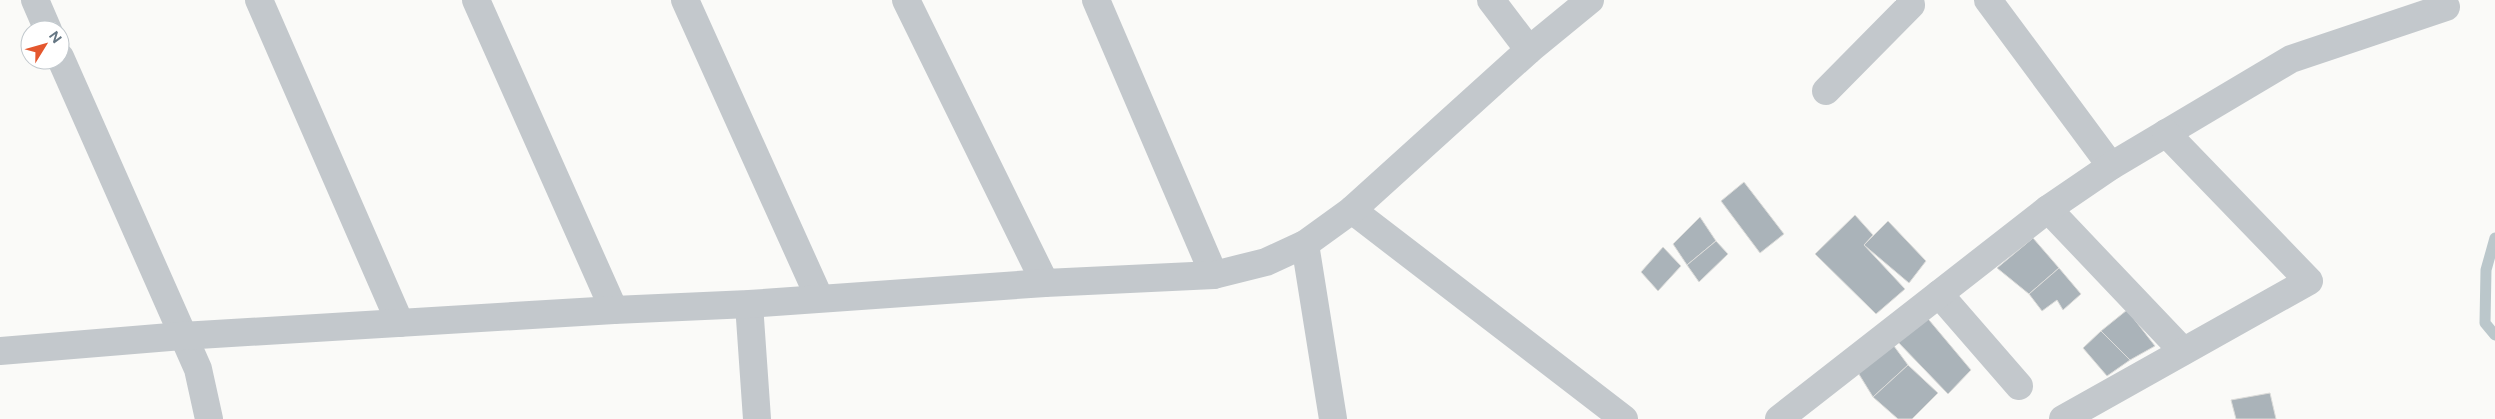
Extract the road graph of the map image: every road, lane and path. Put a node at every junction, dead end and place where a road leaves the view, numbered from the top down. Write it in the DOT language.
graph roads {
  1 [pos="35,0"];
  2 [pos="259,0"];
  3 [pos="476,0"];
  4 [pos="685,0"];
  5 [pos="906,0"];
  6 [pos="1096,0"];
  7 [pos="1490,0"];
  8 [pos="1590,0"];
  9 [pos="1910,0"];
  10 [pos="1988,0"];
  11 [pos="2446,7"];
  12 [pos="44,20"];
  13 [pos="1529,50"];
  14 [pos="66,70"];
  15 [pos="1826,91"];
  16 [pos="2166,133"];
  17 [pos="2111,166"];
  18 [pos="2048,209"];
  19 [pos="1352,210"];
  20 [pos="1305,244"];
  21 [pos="1214,275"];
  22 [pos="1045,283"];
  23 [pos="1940,294"];
  24 [pos="819,297"];
  25 [pos="749,304"];
  26 [pos="614,310"];
  27 [pos="400,323"];
  28 [pos="182,336"];
  29 [pos="0,351"];
  30 [pos="2183,352"];
  31 [pos="2018,386"];
  32 [pos="208,419"];
  33 [pos="757,419"];
  34 [pos="1333,419"];
  35 [pos="1624,419"];
  36 [pos="1779,419"];
  37 [pos="2063,419"];
  1 -- 12 [label="street"];
  2 -- 27 [label="street"];
  3 -- 26 [label="street"];
  4 -- 24 [label="street"];
  5 -- 22 [label="street"];
  6 -- 21 [label="street"];
  7 -- 13 [label="street"];
  8 -- 13 [label="street"];
  9 -- 15 [label="street"];
  10 -- 17 [label="street"];
  11 -- 16 [label="street"];
  13 -- 19 [label="street"];
  14 -- 28 [label="street"];
  16 -- 17 [label="street"];
  16 -- 30 [label="street"];
  17 -- 18 [label="street"];
  18 -- 23 [label="street"];
  18 -- 30 [label="street"];
  19 -- 20 [label="street"];
  19 -- 35 [label="street"];
  20 -- 21 [label="street"];
  20 -- 34 [label="street"];
  21 -- 22 [label="street"];
  22 -- 24 [label="street"];
  23 -- 31 [label="street"];
  23 -- 36 [label="street"];
  24 -- 25 [label="street"];
  25 -- 26 [label="street"];
  25 -- 33 [label="street"];
  26 -- 27 [label="street"];
  27 -- 28 [label="street"];
  28 -- 29 [label="street"];
  28 -- 32 [label="street"];
  30 -- 37 [label="street"];
}
